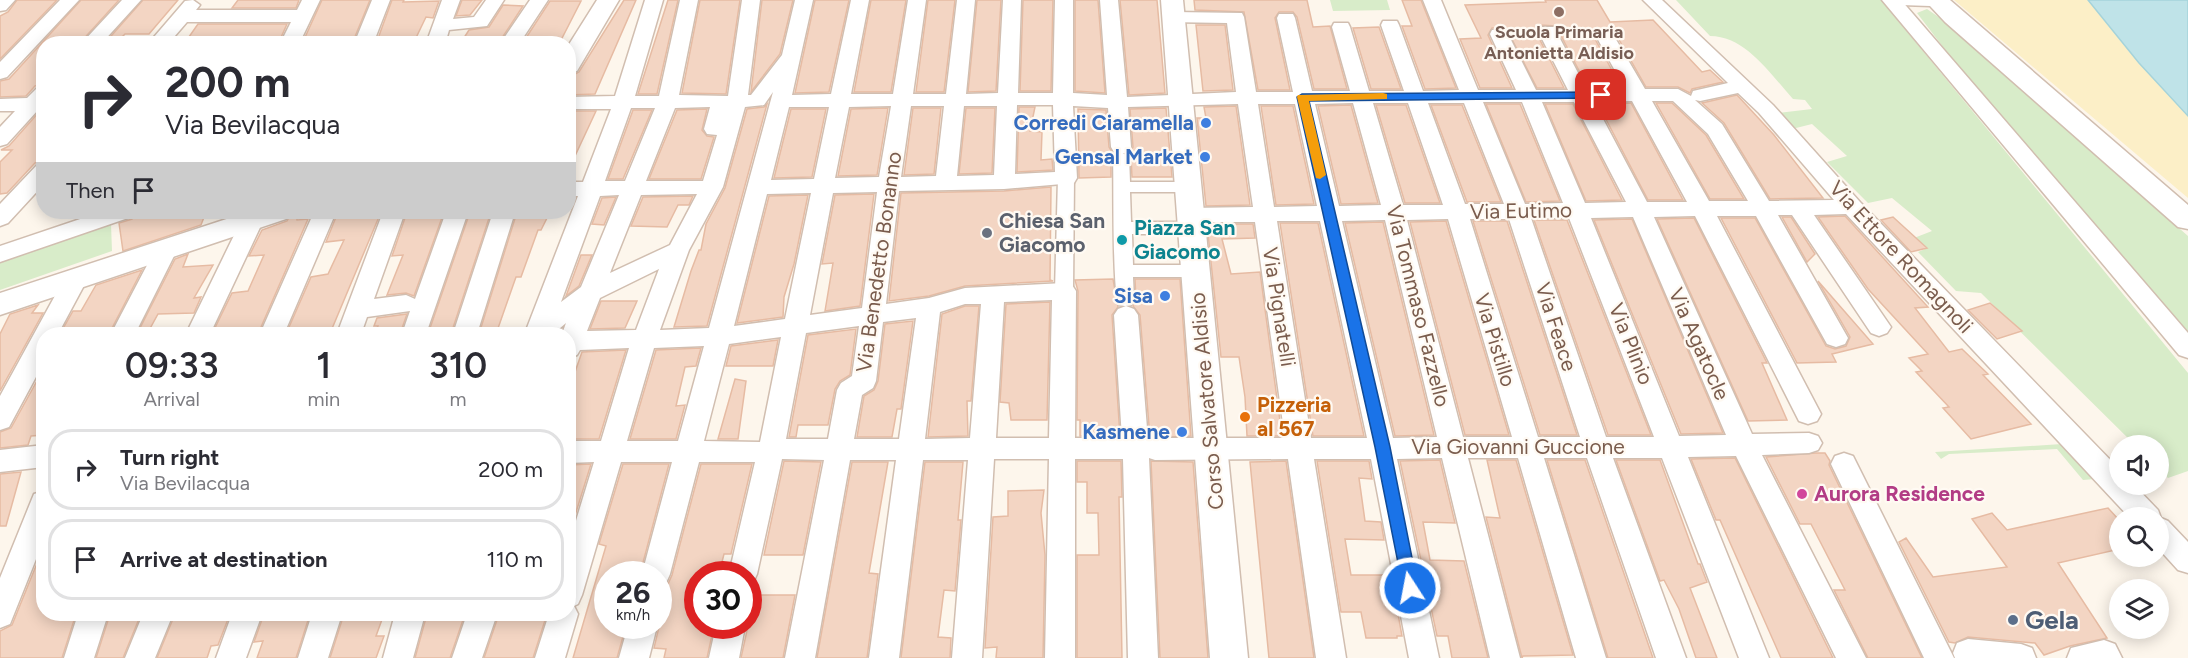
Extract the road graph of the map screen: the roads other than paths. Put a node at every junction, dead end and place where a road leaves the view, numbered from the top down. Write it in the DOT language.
graph roads {
  1 [pos="6,0"];
  2 [pos="70,0"];
  3 [pos="132,0"];
  4 [pos="195,0"];
  5 [pos="381,0"];
  6 [pos="451,0"];
  7 [pos="495,0"];
  8 [pos="539,0"];
  9 [pos="608,0"];
  10 [pos="654,0"];
  11 [pos="689,0"];
  12 [pos="751,0"];
  13 [pos="804,0"];
  14 [pos="860,0"];
  15 [pos="917,0"];
  16 [pos="966,0"];
  17 [pos="1012,0"];
  18 [pos="1064,0"];
  19 [pos="1109,0"];
  20 [pos="1431,0"];
  21 [pos="1652,0"];
  22 [pos="1914,4"];
  23 [pos="0,6"];
  24 [pos="307,8"];
  25 [pos="1173,9"];
  26 [pos="181,16"];
  27 [pos="1286,18"];
  28 [pos="443,25"];
  29 [pos="1390,25"];
  30 [pos="1341,27"];
  31 [pos="1547,31"];
  32 [pos="1500,34"];
  33 [pos="98,36"];
  34 [pos="164,36"];
  35 [pos="293,36"];
  36 [pos="366,36"];
  37 [pos="438,36"];
  38 [pos="514,36"];
  39 [pos="1605,36"];
  40 [pos="794,48"];
  41 [pos="576,53"];
  42 [pos="0,73"];
  43 [pos="1743,86"];
  44 [pos="1582,95"];
  45 [pos="1639,95"];
  46 [pos="1700,95"];
  47 [pos="1471,96"];
  48 [pos="1529,96"];
  49 [pos="1302,97"];
  50 [pos="1363,97"];
  51 [pos="1416,97"];
  52 [pos="1248,98"];
  53 [pos="1063,99"];
  54 [pos="36,100"];
  55 [pos="903,100"];
  56 [pos="955,100"];
  57 [pos="1007,100"];
  58 [pos="739,101"];
  59 [pos="781,101"];
  60 [pos="842,101"];
  61 [pos="1124,102"];
  62 [pos="1182,102"];
  63 [pos="576,103"];
  64 [pos="623,103"];
  65 [pos="667,103"];
  66 [pos="36,104"];
  67 [pos="0,105"];
  68 [pos="0,139"];
  69 [pos="1121,152"];
  70 [pos="1066,178"];
  71 [pos="36,179"];
  72 [pos="1004,182"];
  73 [pos="946,183"];
  74 [pos="889,184"];
  75 [pos="823,186"];
  76 [pos="757,187"];
  77 [pos="1122,187"];
  78 [pos="698,188"];
  79 [pos="576,189"];
  80 [pos="591,189"];
  81 [pos="630,190"];
  82 [pos="1852,207"];
  83 [pos="1798,208"];
  84 [pos="1702,209"];
  85 [pos="1763,209"];
  86 [pos="1190,210"];
  87 [pos="1517,210"];
  88 [pos="1577,210"];
  89 [pos="1640,210"];
  90 [pos="1394,212"];
  91 [pos="1456,212"];
  92 [pos="1329,213"];
  93 [pos="1265,214"];
  94 [pos="0,218"];
  95 [pos="88,219"];
  96 [pos="253,219"];
  97 [pos="263,219"];
  98 [pos="322,219"];
  99 [pos="391,219"];
  100 [pos="455,219"];
  101 [pos="502,219"];
  102 [pos="2188,220"];
  103 [pos="1123,228"];
  104 [pos="680,239"];
  105 [pos="167,248"];
  106 [pos="1,252"];
  107 [pos="1124,271"];
  108 [pos="1197,271"];
  109 [pos="76,278"];
  110 [pos="1064,291"];
  111 [pos="590,292"];
  112 [pos="993,294"];
  113 [pos="0,304"];
  114 [pos="406,304"];
  115 [pos="929,307"];
  116 [pos="1125,308"];
  117 [pos="358,309"];
  118 [pos="873,315"];
  119 [pos="50,327"];
  120 [pos="127,327"];
  121 [pos="202,327"];
  122 [pos="275,327"];
  123 [pos="352,327"];
  124 [pos="417,327"];
  125 [pos="467,327"];
  126 [pos="558,327"];
  127 [pos="564,327"];
  128 [pos="564,327"];
  129 [pos="795,327"];
  130 [pos="1879,327"];
  131 [pos="718,337"];
  132 [pos="645,338"];
  133 [pos="1836,338"];
  134 [pos="576,339"];
  135 [pos="2188,349"];
  136 [pos="36,353"];
  137 [pos="1808,414"];
  138 [pos="0,420"];
  139 [pos="1809,443"];
  140 [pos="1744,446"];
  141 [pos="1382,447"];
  142 [pos="1454,447"];
  143 [pos="1528,447"];
  144 [pos="1596,447"];
  145 [pos="1672,447"];
  146 [pos="1145,448"];
  147 [pos="1211,448"];
  148 [pos="1301,448"];
  149 [pos="982,449"];
  150 [pos="1061,449"];
  151 [pos="611,450"];
  152 [pos="786,450"];
  153 [pos="838,450"];
  154 [pos="911,450"];
  155 [pos="688,451"];
  156 [pos="755,451"];
  157 [pos="576,452"];
  158 [pos="36,457"];
  159 [pos="0,461"];
  160 [pos="1844,464"];
  161 [pos="2138,507"];
  162 [pos="36,515"];
  163 [pos="2169,541"];
  164 [pos="13,552"];
  165 [pos="659,561"];
  166 [pos="745,561"];
  167 [pos="2188,561"];
  168 [pos="576,568"];
  169 [pos="0,615"];
  170 [pos="91,621"];
  171 [pos="155,621"];
  172 [pos="244,621"];
  173 [pos="325,621"];
  174 [pos="408,621"];
  175 [pos="480,621"];
  176 [pos="561,621"];
  177 [pos="639,639"];
  178 [pos="728,639"];
  179 [pos="1968,652"];
  180 [pos="1937,654"];
  181 [pos="79,658"];
  182 [pos="140,658"];
  183 [pos="231,658"];
  184 [pos="313,658"];
  185 [pos="398,658"];
  186 [pos="467,658"];
  187 [pos="550,658"];
  188 [pos="634,658"];
  189 [pos="723,658"];
  190 [pos="800,658"];
  191 [pos="884,658"];
  192 [pos="967,658"];
  193 [pos="1060,658"];
  194 [pos="1143,658"];
  195 [pos="1229,658"];
  196 [pos="1331,658"];
  197 [pos="1424,658"];
  198 [pos="1505,658"];
  199 [pos="1591,658"];
  200 [pos="1671,658"];
  201 [pos="1754,658"];
  202 [pos="1851,658"];
  203 [pos="2021,658"];
  204 [pos="2082,658"];
  205 [pos="2107,658"];
  1 -- 23 [label="street"];
  2 -- 42 [label="street"];
  3 -- 33 [label="street"];
  4 -- 26 [label="street"];
  5 -- 36 [label="street"];
  6 -- 28 [label="street"];
  7 -- 28 [label="street"];
  8 -- 38 [label="street"];
  9 -- 41 [label="street"];
  10 -- 64 [label="street"];
  11 -- 65 [label="street"];
  12 -- 58 [label="street"];
  13 -- 40 [label="street"];
  14 -- 60 [label="street"];
  15 -- 55 [label="street, Via Benedetto Bonanno"];
  16 -- 56 [label="street"];
  17 -- 57 [label="street"];
  18 -- 53 [label="street"];
  19 -- 61 [label="street"];
  20 -- 47 [label="street, Via Feace"];
  21 -- 43 [label="street, Via Ettore Romagnoli"];
  22 -- 102 [label="street"];
  22 -- 135 [label="street"];
  24 -- 26 [label="street"];
  24 -- 35 [label="street"];
  25 -- 52 [label="street, Via Pignatelli"];
  25 -- 62 [label="street, Corso Salvatore Aldisio"];
  26 -- 34 [label="street"];
  27 -- 49 [label="street"];
  28 -- 37 [label="street"];
  29 -- 51 [label="street, Via Pistillo"];
  30 -- 50 [label="street, Via Tommaso Fazzello"];
  31 -- 44 [label="street, Via Agatocle"];
  32 -- 48 [label="street, Via Plinio"];
  39 -- 45 [label="street"];
  40 -- 58 [label="street"];
  40 -- 59 [label="street"];
  43 -- 46 [label="street"];
  43 -- 82 [label="street, Via Ettore Romagnoli"];
  44 -- 45 [label="street"];
  44 -- 48 [label="street"];
  44 -- 89 [label="street, Via Agatocle"];
  45 -- 84 [label="street"];
  45 -- 85 [label="street"];
  47 -- 48 [label="street"];
  47 -- 51 [label="street"];
  47 -- 87 [label="street, Via Feace"];
  48 -- 88 [label="street, Via Plinio"];
  49 -- 50 [label="street"];
  49 -- 52 [label="street"];
  49 -- 92 [label="street"];
  50 -- 51 [label="street"];
  50 -- 90 [label="street, Via Tommaso Fazzello"];
  51 -- 91 [label="street, Via Pistillo"];
  52 -- 62 [label="street"];
  52 -- 93 [label="street, Via Pignatelli"];
  53 -- 57 [label="street"];
  53 -- 61 [label="street"];
  53 -- 70 [label="street"];
  54 -- 67 [label="street"];
  55 -- 56 [label="street"];
  55 -- 60 [label="street"];
  55 -- 74 [label="street, Via Benedetto Bonanno"];
  56 -- 57 [label="street"];
  56 -- 73 [label="street"];
  57 -- 72 [label="street"];
  58 -- 65 [label="street"];
  58 -- 78 [label="street"];
  58 -- 104 [label="street"];
  59 -- 60 [label="street"];
  59 -- 76 [label="street"];
  60 -- 75 [label="street"];
  61 -- 62 [label="street"];
  61 -- 69 [label="street"];
  62 -- 86 [label="street, Corso Salvatore Aldisio"];
  63 -- 64 [label="street"];
  64 -- 65 [label="street"];
  64 -- 80 [label="street"];
  65 -- 81 [label="street"];
  66 -- 68 [label="street"];
  69 -- 77 [label="street"];
  70 -- 72 [label="street"];
  70 -- 110 [label="street"];
  71 -- 94 [label="street"];
  72 -- 73 [label="street"];
  73 -- 74 [label="street"];
  74 -- 75 [label="street"];
  74 -- 118 [label="street, Via Benedetto Bonanno"];
  75 -- 76 [label="street"];
  75 -- 129 [label="street"];
  76 -- 131 [label="street"];
  77 -- 86 [label="street"];
  77 -- 103 [label="street"];
  78 -- 81 [label="street"];
  78 -- 104 [label="street"];
  79 -- 80 [label="street"];
  80 -- 81 [label="street"];
  80 -- 126 [label="street"];
  81 -- 111 [label="street"];
  82 -- 83 [label="street, Via Eutimo"];
  82 -- 161 [label="street, Via Ettore Romagnoli"];
  83 -- 85 [label="street, Via Eutimo"];
  83 -- 130 [label="street"];
  84 -- 85 [label="street, Via Eutimo"];
  84 -- 89 [label="street, Via Eutimo"];
  84 -- 137 [label="street"];
  85 -- 133 [label="street"];
  86 -- 93 [label="street, Via Eutimo"];
  86 -- 103 [label="street"];
  86 -- 108 [label="street, Corso Salvatore Aldisio"];
  87 -- 88 [label="street, Via Eutimo"];
  87 -- 91 [label="street, Via Eutimo"];
  87 -- 144 [label="street, Via Feace"];
  88 -- 89 [label="street, Via Eutimo"];
  88 -- 145 [label="street, Via Plinio"];
  89 -- 140 [label="street, Via Agatocle"];
  90 -- 91 [label="street, Via Eutimo"];
  90 -- 92 [label="street, Via Eutimo"];
  90 -- 142 [label="street, Via Tommaso Fazzello"];
  91 -- 143 [label="street, Via Pistillo"];
  92 -- 93 [label="street, Via Eutimo"];
  92 -- 141 [label="street"];
  93 -- 148 [label="street, Via Pignatelli"];
  95 -- 106 [label="street"];
  96 -- 105 [label="street"];
  97 -- 121 [label="street"];
  98 -- 122 [label="street"];
  99 -- 117 [label="street"];
  100 -- 124 [label="street"];
  101 -- 125 [label="street"];
  103 -- 107 [label="street"];
  104 -- 111 [label="street"];
  104 -- 132 [label="street"];
  105 -- 109 [label="street"];
  105 -- 120 [label="street"];
  107 -- 108 [label="street"];
  107 -- 116 [label="street"];
  108 -- 147 [label="street, Corso Salvatore Aldisio"];
  109 -- 113 [label="street"];
  109 -- 119 [label="street"];
  110 -- 112 [label="street"];
  110 -- 150 [label="street"];
  111 -- 127 [label="street"];
  111 -- 128 [label="street"];
  112 -- 115 [label="street"];
  112 -- 149 [label="street"];
  114 -- 117 [label="street"];
  115 -- 118 [label="street"];
  115 -- 154 [label="street"];
  116 -- 146 [label="street"];
  117 -- 123 [label="street"];
  118 -- 129 [label="street"];
  118 -- 153 [label="street, Via Benedetto Bonanno"];
  129 -- 131 [label="street"];
  129 -- 166 [label="street"];
  131 -- 132 [label="street"];
  131 -- 155 [label="street"];
  132 -- 134 [label="street"];
  132 -- 151 [label="street"];
  136 -- 138 [label="street"];
  139 -- 140 [label="street, Via Giovanni Guccione"];
  140 -- 145 [label="street, Via Giovanni Guccione"];
  140 -- 202 [label="street, Via Agatocle"];
  141 -- 142 [label="street, Via Giovanni Guccione"];
  141 -- 148 [label="street, Via Giovanni Guccione"];
  141 -- 197 [label="street"];
  142 -- 143 [label="street, Via Giovanni Guccione"];
  142 -- 198 [label="street, Via Tommaso Fazzello"];
  143 -- 144 [label="street, Via Giovanni Guccione"];
  143 -- 199 [label="street, Via Pistillo"];
  144 -- 145 [label="street, Via Giovanni Guccione"];
  144 -- 200 [label="street, Via Feace"];
  145 -- 201 [label="street, Via Plinio"];
  146 -- 147 [label="street, Via Giovanni Guccione"];
  146 -- 150 [label="street, Via Giovanni Guccione"];
  146 -- 194 [label="street"];
  147 -- 148 [label="street, Via Giovanni Guccione"];
  147 -- 195 [label="street, Corso Salvatore Aldisio"];
  148 -- 196 [label="street, Via Pignatelli"];
  149 -- 150 [label="street, Via Giovanni Guccione"];
  149 -- 154 [label="street, Via Giovanni Guccione"];
  149 -- 192 [label="street"];
  150 -- 193 [label="street"];
  151 -- 155 [label="street"];
  151 -- 157 [label="street"];
  151 -- 168 [label="street"];
  152 -- 153 [label="street, Via Giovanni Guccione"];
  153 -- 154 [label="street, Via Giovanni Guccione"];
  153 -- 190 [label="street, Via Benedetto Bonanno"];
  154 -- 191 [label="street"];
  155 -- 156 [label="street"];
  155 -- 165 [label="street"];
  158 -- 159 [label="street"];
  160 -- 180 [label="street"];
  162 -- 164 [label="street"];
  163 -- 167 [label="street"];
  164 -- 169 [label="street"];
  170 -- 181 [label="street"];
  171 -- 182 [label="street"];
  172 -- 183 [label="street"];
  173 -- 184 [label="street"];
  174 -- 185 [label="street"];
  175 -- 186 [label="street"];
  176 -- 187 [label="street"];
  177 -- 188 [label="street"];
  178 -- 189 [label="street"];
  179 -- 180 [label="street"];
  179 -- 203 [label="street"];
  204 -- 205 [label="street"];
}
